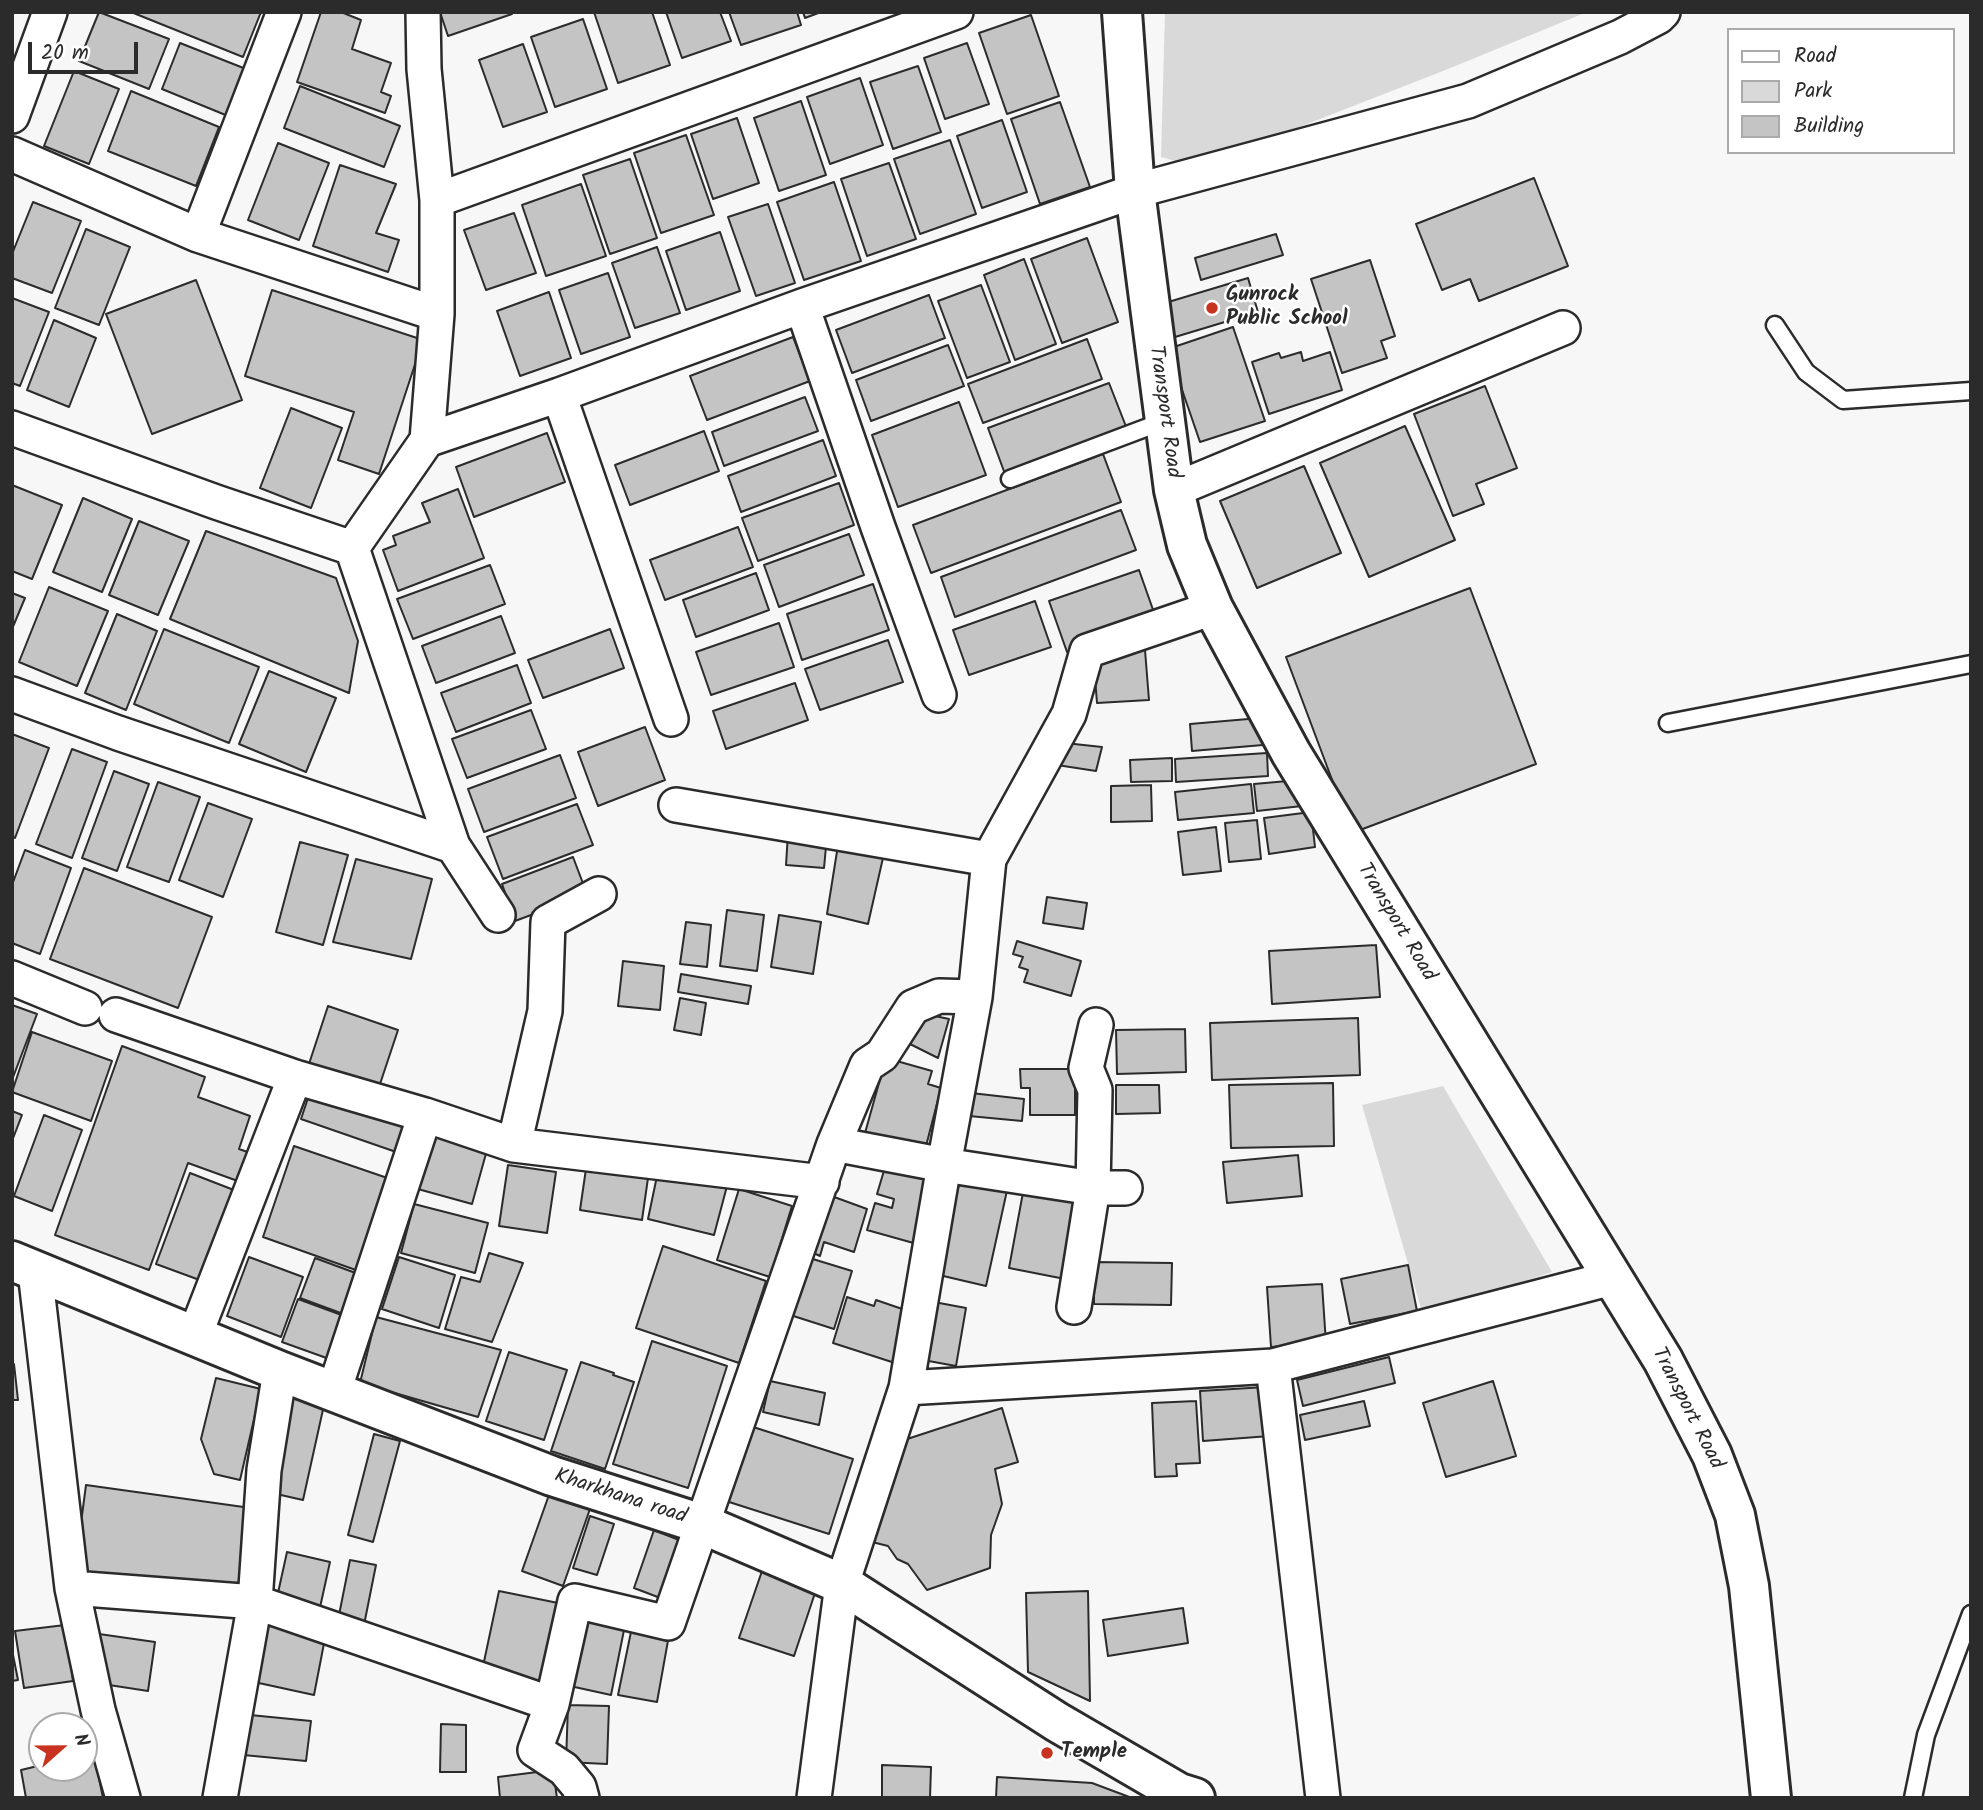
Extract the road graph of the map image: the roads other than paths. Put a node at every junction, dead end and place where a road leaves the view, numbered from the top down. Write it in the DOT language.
graph roads {
  1 [pos="50,12"];
  2 [pos="284,12"];
  3 [pos="423,12"];
  4 [pos="956,12"];
  5 [pos="1122,12"];
  6 [pos="1663,12"];
  7 [pos="12,116"];
  8 [pos="12,154"];
  9 [pos="1135,191"];
  10 [pos="437,200"];
  11 [pos="198,235"];
  12 [pos="802,306"];
  13 [pos="437,314"];
  14 [pos="1776,325"];
  15 [pos="1563,328"];
  16 [pos="1971,391"];
  17 [pos="559,395"];
  18 [pos="1164,421"];
  19 [pos="12,428"];
  20 [pos="427,440"];
  21 [pos="1010,479"];
  22 [pos="1174,490"];
  23 [pos="352,548"];
  24 [pos="1213,608"];
  25 [pos="1971,664"];
  26 [pos="12,694"];
  27 [pos="939,695"];
  28 [pos="671,719"];
  29 [pos="1668,723"];
  30 [pos="676,805"];
  31 [pos="453,846"];
  32 [pos="989,859"];
  33 [pos="599,894"];
  34 [pos="498,915"];
  35 [pos="12,978"];
  36 [pos="975,997"];
  37 [pos="1096,1025"];
  38 [pos="295,1077"];
  39 [pos="425,1115"];
  40 [pos="834,1144"];
  41 [pos="514,1145"];
  42 [pos="944,1165"];
  43 [pos="822,1182"];
  44 [pos="1109,1188"];
  45 [pos="24,1266"];
  46 [pos="1612,1278"];
  47 [pos="1074,1307"];
  48 [pos="195,1335"];
  49 [pos="1273,1366"];
  50 [pos="281,1371"];
  51 [pos="906,1388"];
  52 [pos="334,1391"];
  53 [pos="702,1524"];
  54 [pos="842,1584"];
  55 [pos="72,1588"];
  56 [pos="255,1602"];
  57 [pos="1971,1614"];
  58 [pos="552,1704"];
  59 [pos="123,1798"];
  60 [pos="220,1798"];
  61 [pos="582,1798"];
  62 [pos="814,1798"];
  63 [pos="1195,1798"];
  64 [pos="1323,1798"];
  65 [pos="1771,1798"];
  66 [pos="1913,1798"];
  1 -- 7 [label="street"];
  2 -- 11 [label="street"];
  3 -- 10 [label="street"];
  4 -- 10 [label="street"];
  5 -- 9 [label="street, Transport Road"];
  6 -- 9 [label="street"];
  8 -- 11 [label="street"];
  9 -- 12 [label="street"];
  9 -- 18 [label="street, Transport Road"];
  10 -- 13 [label="street"];
  11 -- 13 [label="street"];
  12 -- 17 [label="street"];
  12 -- 27 [label="street"];
  13 -- 20 [label="street"];
  14 -- 16 [label="lane"];
  15 -- 22 [label="street"];
  17 -- 20 [label="street"];
  17 -- 28 [label="street"];
  18 -- 21 [label="lane"];
  18 -- 22 [label="street, Transport Road"];
  19 -- 23 [label="street"];
  20 -- 23 [label="street"];
  22 -- 24 [label="street, Transport Road"];
  23 -- 31 [label="street"];
  24 -- 32 [label="street"];
  24 -- 46 [label="street, Transport Road"];
  25 -- 29 [label="lane"];
  26 -- 31 [label="street"];
  30 -- 32 [label="street"];
  31 -- 34 [label="street"];
  32 -- 36 [label="street"];
  33 -- 41 [label="street"];
  35 -- 38 [label="street"];
  36 -- 40 [label="street"];
  36 -- 42 [label="street"];
  37 -- 44 [label="street"];
  38 -- 39 [label="street"];
  38 -- 48 [label="street"];
  39 -- 41 [label="street"];
  39 -- 52 [label="street"];
  40 -- 42 [label="street"];
  40 -- 43 [label="street"];
  41 -- 43 [label="street"];
  42 -- 44 [label="street"];
  42 -- 51 [label="street"];
  43 -- 53 [label="street"];
  44 -- 47 [label="street"];
  45 -- 48 [label="street, Kharkhana road"];
  45 -- 55 [label="street"];
  46 -- 49 [label="street"];
  46 -- 65 [label="street, Transport Road"];
  48 -- 50 [label="street, Kharkhana road"];
  49 -- 51 [label="street"];
  49 -- 64 [label="street"];
  50 -- 52 [label="street, Kharkhana road"];
  50 -- 56 [label="street"];
  51 -- 54 [label="street"];
  52 -- 53 [label="street, Kharkhana road"];
  53 -- 54 [label="street, Kharkhana road"];
  53 -- 58 [label="street"];
  54 -- 62 [label="street"];
  54 -- 63 [label="street, Kharkhana road"];
  55 -- 56 [label="street"];
  55 -- 59 [label="street"];
  56 -- 58 [label="street"];
  56 -- 60 [label="street"];
  57 -- 66 [label="lane"];
  58 -- 61 [label="street"];
}
